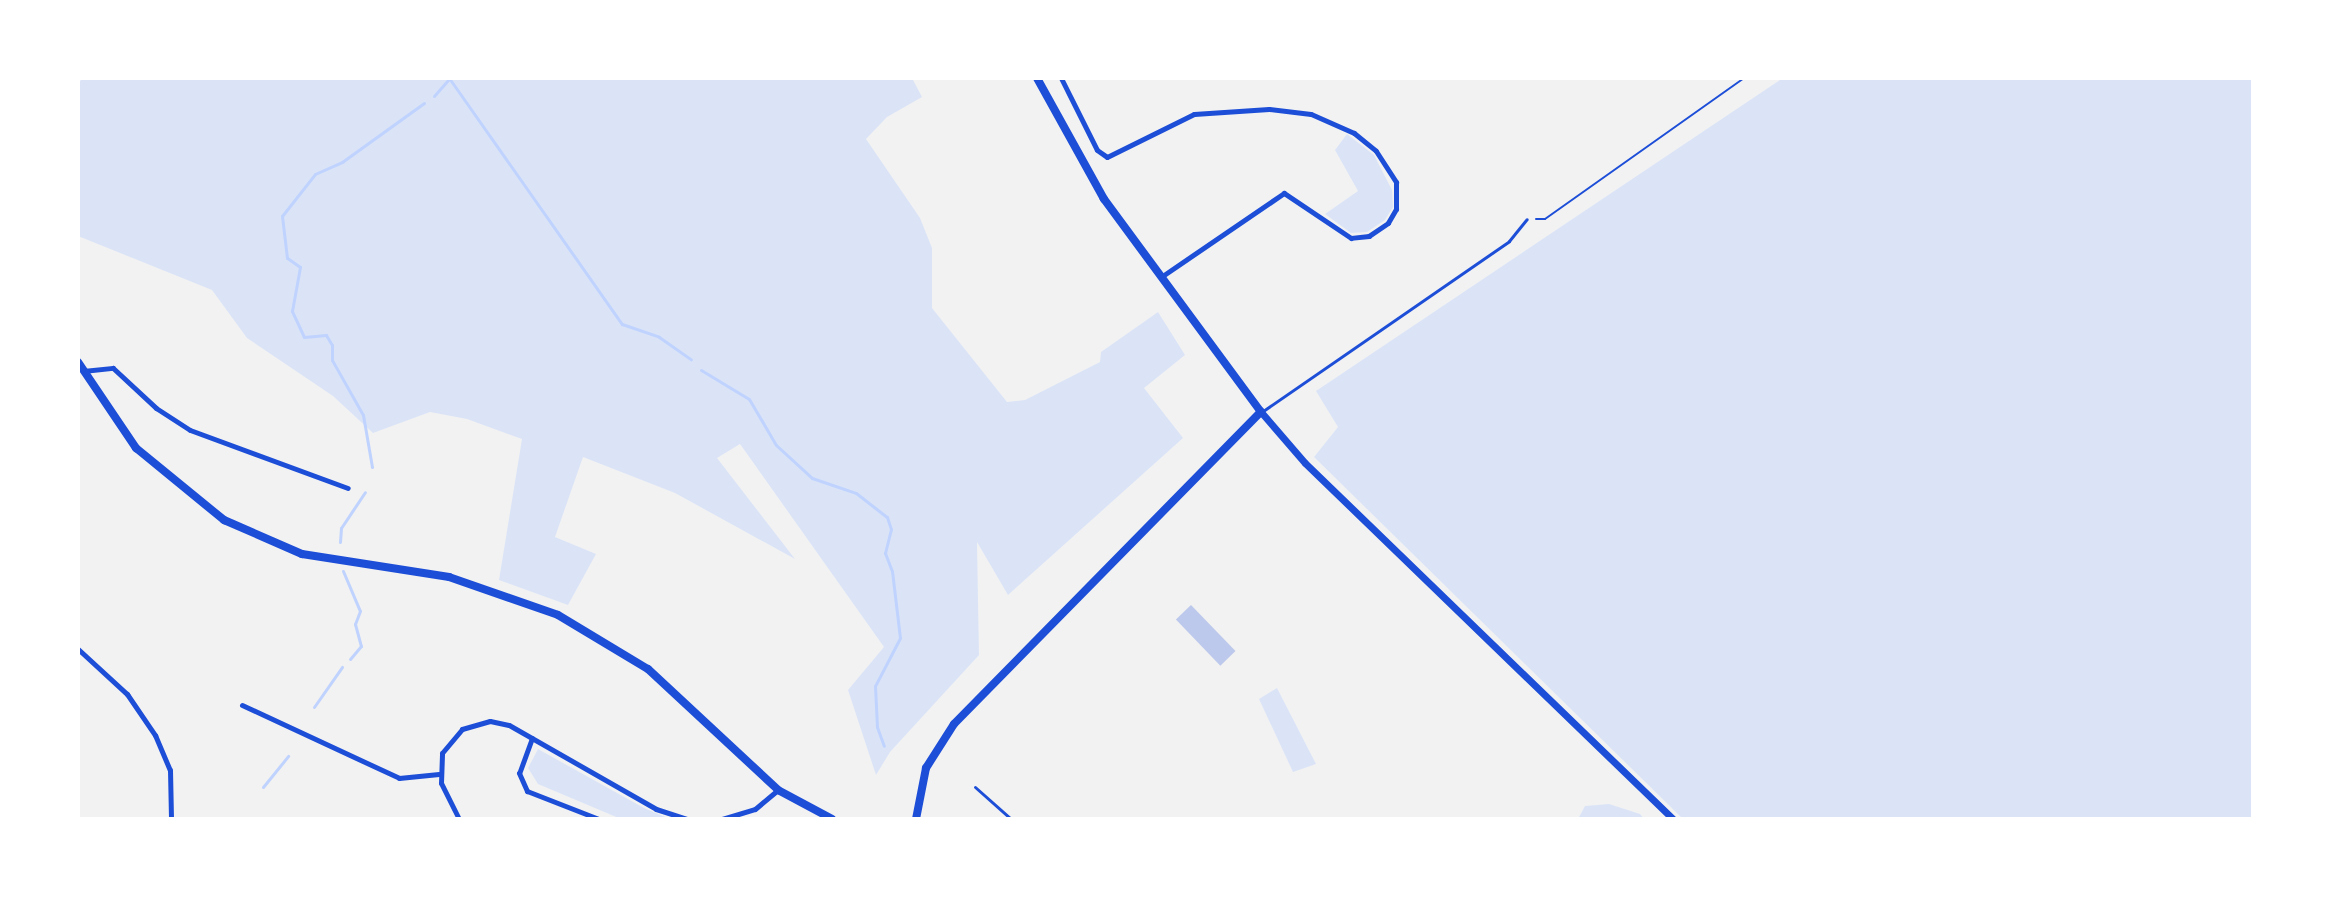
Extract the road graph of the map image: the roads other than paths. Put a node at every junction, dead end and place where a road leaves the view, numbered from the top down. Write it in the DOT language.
graph roads {
  1 [pos="1037,78"];
  2 [pos="1061,78"];
  3 [pos="1527,219"];
  4 [pos="1160,277"];
  5 [pos="78,362"];
  6 [pos="83,371"];
  7 [pos="1261,412"];
  8 [pos="348,488"];
  9 [pos="78,649"];
  10 [pos="242,705"];
  11 [pos="532,738"];
  12 [pos="439,774"];
  13 [pos="975,787"];
  14 [pos="778,790"];
  15 [pos="171,819"];
  16 [pos="459,819"];
  17 [pos="599,819"];
  18 [pos="687,819"];
  19 [pos="722,819"];
  20 [pos="832,819"];
  21 [pos="916,819"];
  22 [pos="1011,819"];
  23 [pos="1673,819"];
  1 -- 4 [label="main road"];
  2 -- 4 [label="street"];
  3 -- 7 [label="lane"];
  4 -- 7 [label="main road"];
  5 -- 6 [label="main road"];
  6 -- 8 [label="street"];
  6 -- 14 [label="main road"];
  7 -- 21 [label="main road"];
  7 -- 23 [label="street"];
  9 -- 15 [label="street"];
  10 -- 12 [label="street"];
  11 -- 12 [label="street"];
  11 -- 17 [label="street"];
  11 -- 18 [label="street"];
  12 -- 16 [label="street"];
  13 -- 22 [label="lane"];
  14 -- 19 [label="street"];
  14 -- 20 [label="main road"];
}
